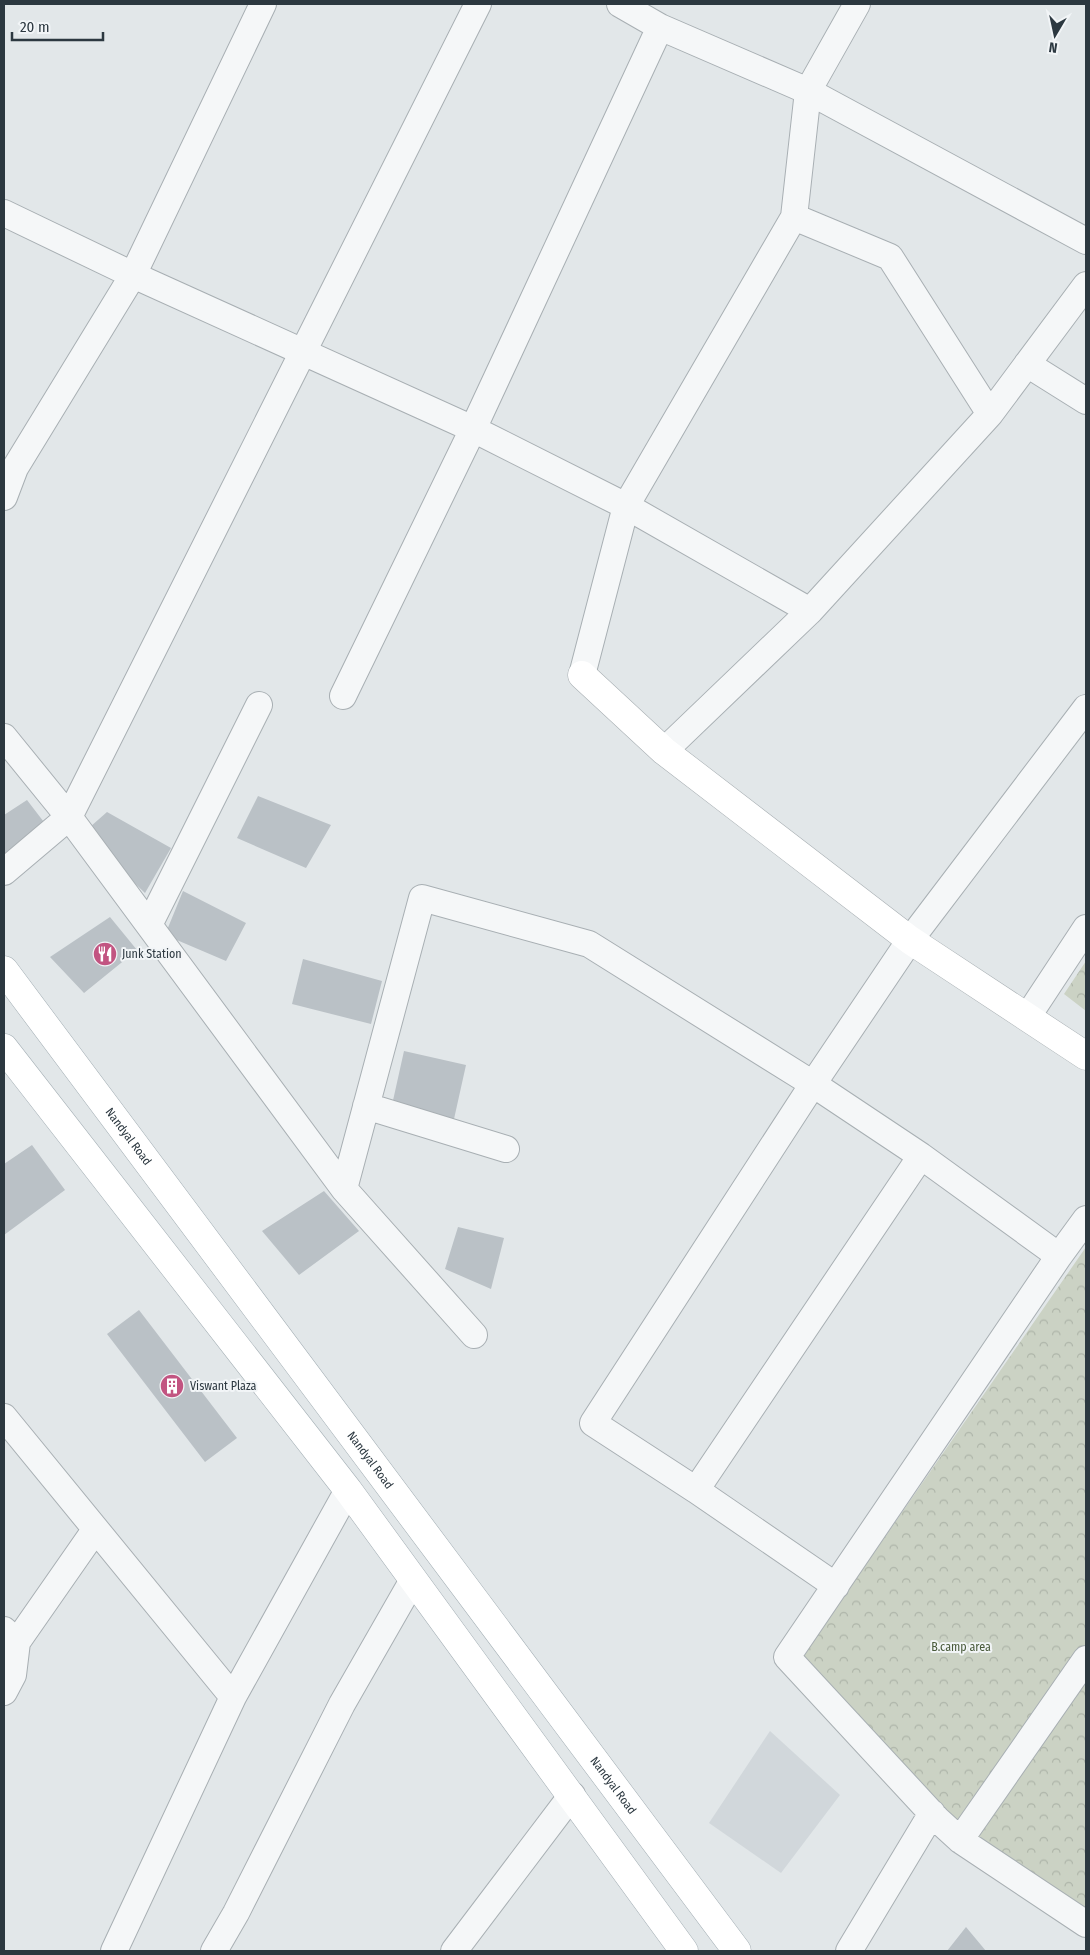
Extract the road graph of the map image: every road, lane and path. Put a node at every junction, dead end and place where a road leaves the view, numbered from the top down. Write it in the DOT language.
graph roads {
  1 [pos="263,4"];
  2 [pos="478,4"];
  3 [pos="620,4"];
  4 [pos="857,4"];
  5 [pos="660,27"];
  6 [pos="808,91"];
  7 [pos="4,213"];
  8 [pos="794,217"];
  9 [pos="1086,241"];
  10 [pos="134,275"];
  11 [pos="1086,285"];
  12 [pos="303,353"];
  13 [pos="1027,364"];
  14 [pos="1086,401"];
  15 [pos="990,414"];
  16 [pos="473,429"];
  17 [pos="4,497"];
  18 [pos="626,506"];
  19 [pos="810,611"];
  20 [pos="582,675"];
  21 [pos="343,696"];
  22 [pos="259,705"];
  23 [pos="1086,708"];
  24 [pos="4,737"];
  25 [pos="664,751"];
  26 [pos="69,817"];
  27 [pos="4,872"];
  28 [pos="149,925"];
  29 [pos="1086,928"];
  30 [pos="910,940"];
  31 [pos="4,970"];
  32 [pos="1028,1016"];
  33 [pos="4,1048"];
  34 [pos="1086,1056"];
  35 [pos="813,1084"];
  36 [pos="366,1106"];
  37 [pos="506,1149"];
  38 [pos="921,1156"];
  39 [pos="344,1189"];
  40 [pos="1086,1219"];
  41 [pos="1059,1256"];
  42 [pos="474,1335"];
  43 [pos="4,1417"];
  44 [pos="348,1490"];
  45 [pos="696,1490"];
  46 [pos="95,1530"];
  47 [pos="412,1580"];
  48 [pos="836,1586"];
  49 [pos="10,1636"];
  50 [pos="1086,1659"];
  51 [pos="4,1692"];
  52 [pos="233,1697"];
  53 [pos="572,1796"];
  54 [pos="932,1813"];
  55 [pos="960,1840"];
  56 [pos="1086,1924"];
  57 [pos="114,1951"];
  58 [pos="214,1951"];
  59 [pos="454,1951"];
  60 [pos="684,1951"];
  61 [pos="737,1951"];
  62 [pos="849,1951"];
  1 -- 10 [label="street"];
  2 -- 12 [label="street"];
  3 -- 5 [label="street"];
  4 -- 6 [label="street"];
  5 -- 6 [label="street"];
  5 -- 16 [label="street"];
  6 -- 8 [label="street"];
  6 -- 9 [label="street"];
  7 -- 10 [label="street"];
  8 -- 15 [label="street"];
  8 -- 18 [label="street"];
  10 -- 12 [label="street"];
  10 -- 17 [label="street"];
  11 -- 13 [label="street"];
  12 -- 16 [label="street"];
  12 -- 26 [label="street"];
  13 -- 14 [label="street"];
  13 -- 15 [label="street"];
  15 -- 19 [label="street"];
  16 -- 18 [label="street"];
  16 -- 21 [label="street"];
  18 -- 19 [label="street"];
  18 -- 20 [label="street"];
  19 -- 25 [label="street"];
  20 -- 25 [label="main road"];
  22 -- 28 [label="street"];
  23 -- 30 [label="street"];
  24 -- 26 [label="street"];
  25 -- 30 [label="main road"];
  26 -- 27 [label="street"];
  26 -- 28 [label="street"];
  28 -- 39 [label="street"];
  29 -- 32 [label="street"];
  30 -- 32 [label="main road"];
  30 -- 35 [label="street"];
  31 -- 61 [label="main road, Nandyal Road"];
  32 -- 34 [label="main road"];
  33 -- 44 [label="main road"];
  35 -- 36 [label="street"];
  35 -- 38 [label="street"];
  35 -- 45 [label="street"];
  36 -- 37 [label="street"];
  36 -- 39 [label="street"];
  38 -- 41 [label="street"];
  38 -- 45 [label="street"];
  39 -- 42 [label="street"];
  40 -- 41 [label="street"];
  41 -- 48 [label="street"];
  43 -- 46 [label="street"];
  44 -- 47 [label="main road"];
  44 -- 52 [label="street"];
  45 -- 48 [label="street"];
  46 -- 49 [label="street"];
  46 -- 52 [label="street"];
  47 -- 53 [label="main road"];
  47 -- 58 [label="street"];
  48 -- 54 [label="street"];
  49 -- 51 [label="street"];
  50 -- 55 [label="street"];
  52 -- 57 [label="street"];
  53 -- 59 [label="street"];
  53 -- 60 [label="main road"];
  54 -- 55 [label="street"];
  54 -- 62 [label="street"];
  55 -- 56 [label="street"];
}
